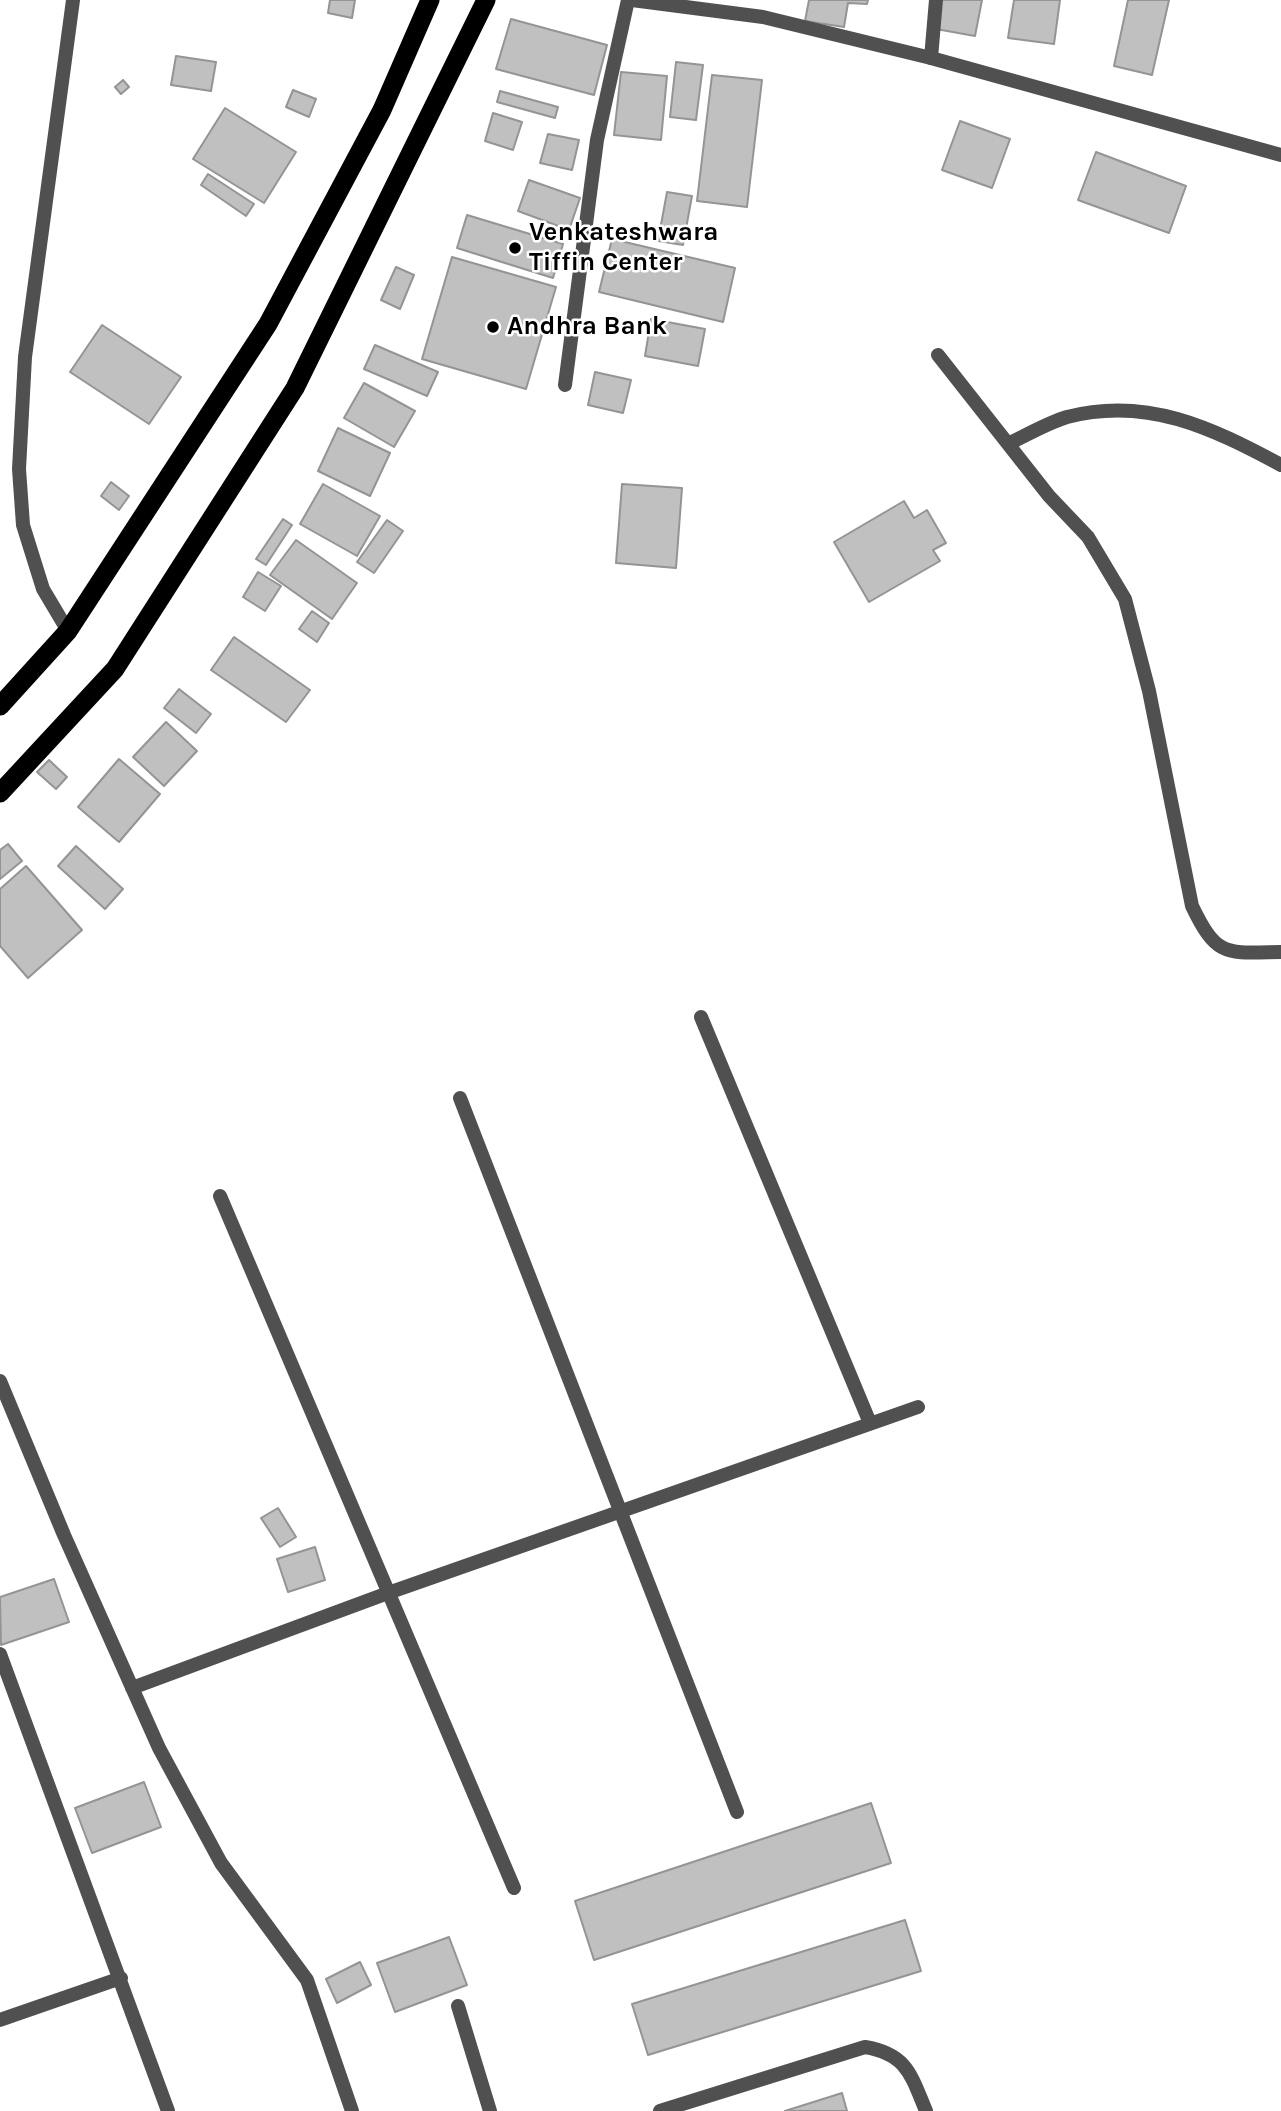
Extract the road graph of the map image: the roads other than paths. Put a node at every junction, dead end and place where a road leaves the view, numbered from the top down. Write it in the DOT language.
graph roads {
  1 [pos="73,0"];
  2 [pos="430,0"];
  3 [pos="486,0"];
  4 [pos="630,0"];
  5 [pos="936,0"];
  6 [pos="931,58"];
  7 [pos="1281,155"];
  8 [pos="938,355"];
  9 [pos="565,385"];
  10 [pos="1008,444"];
  11 [pos="1281,465"];
  12 [pos="68,631"];
  13 [pos="0,706"];
  14 [pos="0,793"];
  15 [pos="1281,952"];
  16 [pos="701,1017"];
  17 [pos="460,1098"];
  18 [pos="220,1196"];
  19 [pos="0,1381"];
  20 [pos="918,1407"];
  21 [pos="870,1423"];
  22 [pos="620,1511"];
  23 [pos="388,1593"];
  24 [pos="0,1654"];
  25 [pos="132,1688"];
  26 [pos="737,1812"];
  27 [pos="514,1888"];
  28 [pos="121,1978"];
  29 [pos="458,2006"];
  30 [pos="0,2020"];
  31 [pos="168,2111"];
  32 [pos="352,2111"];
  33 [pos="490,2111"];
  34 [pos="660,2111"];
  35 [pos="926,2111"];
  1 -- 12 [label="street"];
  2 -- 12 [label="highway"];
  3 -- 14 [label="highway"];
  4 -- 6 [label="street"];
  4 -- 9 [label="street"];
  5 -- 6 [label="street"];
  6 -- 7 [label="street"];
  8 -- 10 [label="street"];
  10 -- 11 [label="street"];
  10 -- 15 [label="street"];
  12 -- 13 [label="highway"];
  16 -- 21 [label="street"];
  17 -- 22 [label="street"];
  18 -- 23 [label="street"];
  19 -- 25 [label="street"];
  20 -- 21 [label="street"];
  21 -- 22 [label="street"];
  22 -- 23 [label="street"];
  22 -- 26 [label="street"];
  23 -- 25 [label="street"];
  23 -- 27 [label="street"];
  24 -- 28 [label="street"];
  25 -- 32 [label="street"];
  28 -- 30 [label="street"];
  28 -- 31 [label="street"];
  29 -- 33 [label="street"];
  34 -- 35 [label="street"];
}
